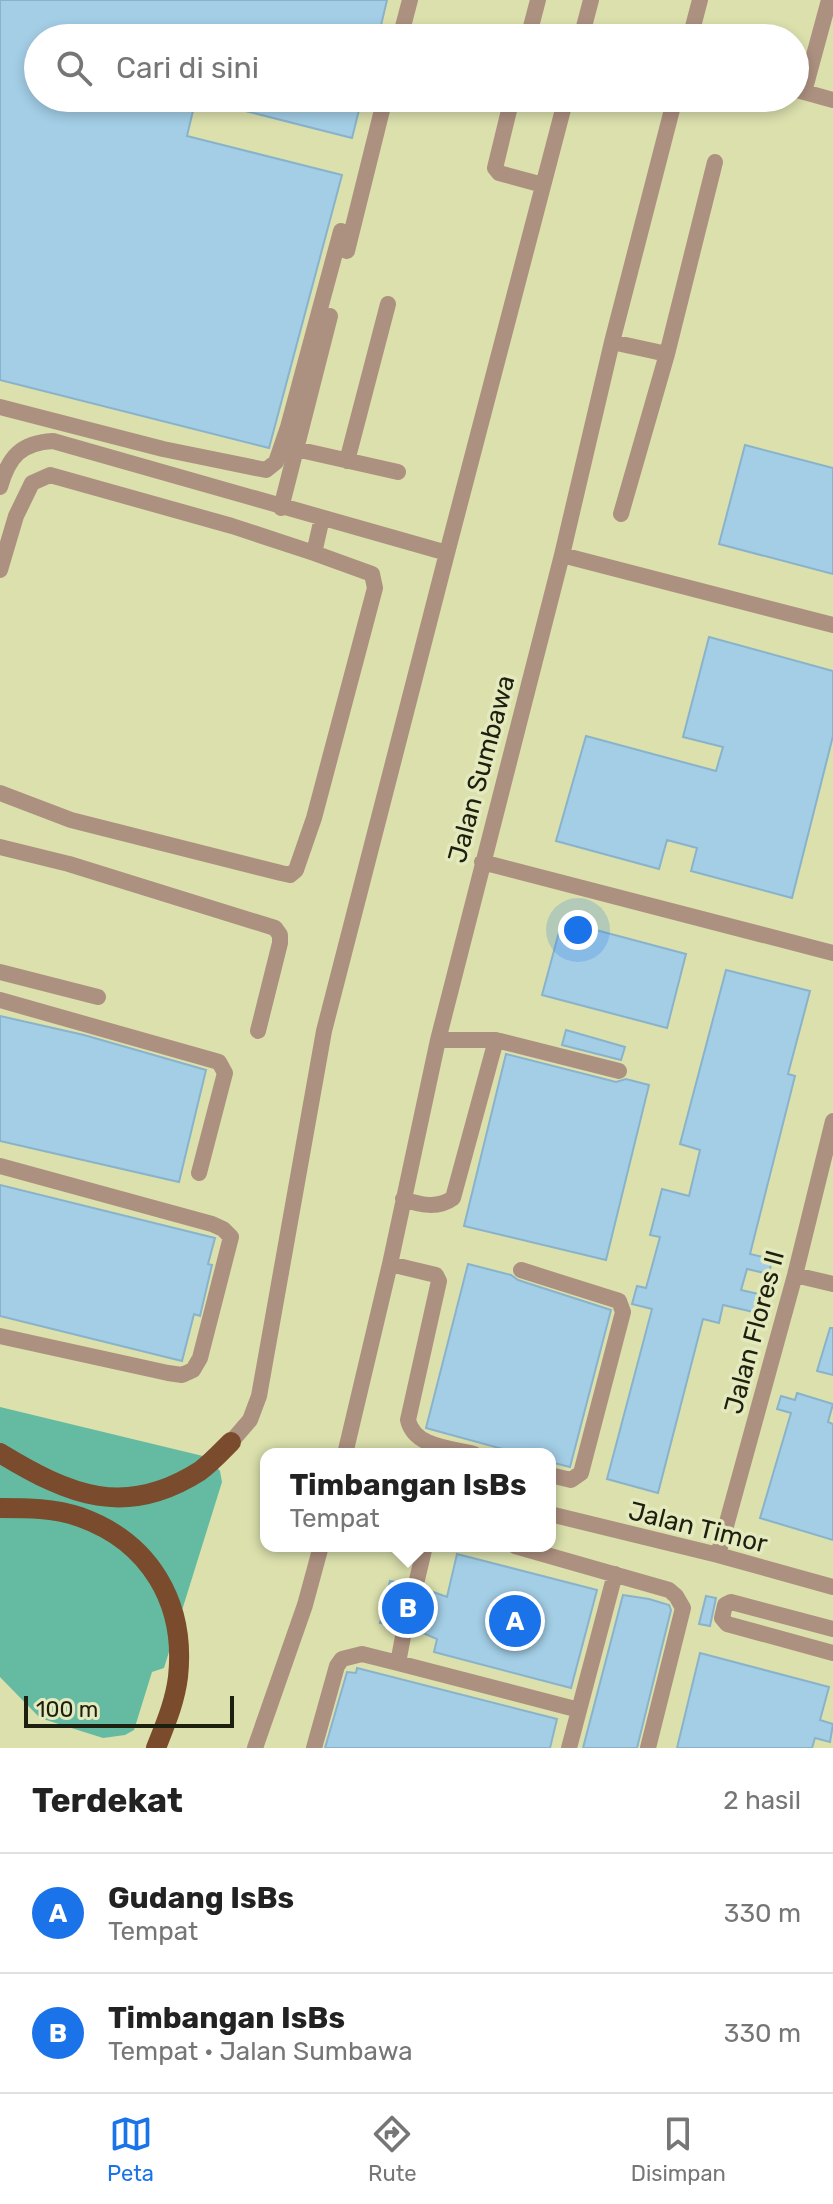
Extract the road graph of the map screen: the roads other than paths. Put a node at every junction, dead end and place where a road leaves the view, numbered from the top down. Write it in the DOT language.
graph roads {
  1 [pos="410,0"];
  2 [pos="538,0"];
  3 [pos="591,0"];
  4 [pos="700,0"];
  5 [pos="829,0"];
  6 [pos="404,24"];
  7 [pos="532,24"];
  8 [pos="585,24"];
  9 [pos="694,24"];
  10 [pos="809,63"];
  11 [pos="809,93"];
  12 [pos="833,100"];
  13 [pos="381,112"];
  14 [pos="509,112"];
  15 [pos="562,112"];
  16 [pos="672,112"];
  17 [pos="715,162"];
  18 [pos="543,185"];
  19 [pos="341,231"];
  20 [pos="388,304"];
  21 [pos="618,342"];
  22 [pos="667,354"];
  23 [pos="0,407"];
  24 [pos="296,449"];
  25 [pos="347,461"];
  26 [pos="398,472"];
  27 [pos="0,487"];
  28 [pos="281,508"];
  29 [pos="621,514"];
  30 [pos="322,518"];
  31 [pos="314,553"];
  32 [pos="447,553"];
  33 [pos="562,555"];
  34 [pos="0,570"];
  35 [pos="833,625"];
  36 [pos="0,793"];
  37 [pos="0,847"];
  38 [pos="482,862"];
  39 [pos="833,953"];
  40 [pos="0,972"];
  41 [pos="98,997"];
  42 [pos="0,1000"];
  43 [pos="258,1031"];
  44 [pos="438,1040"];
  45 [pos="496,1040"];
  46 [pos="619,1071"];
  47 [pos="833,1121"];
  48 [pos="0,1166"];
  49 [pos="199,1173"];
  50 [pos="408,1201"];
  51 [pos="402,1267"];
  52 [pos="521,1270"];
  53 [pos="795,1275"];
  54 [pos="833,1284"];
  55 [pos="0,1336"];
  56 [pos="231,1442"];
  57 [pos="347,1448"];
  58 [pos="452,1448"];
  59 [pos="0,1453"];
  60 [pos="556,1476"];
  61 [pos="0,1508"];
  62 [pos="556,1515"];
  63 [pos="319,1552"];
  64 [pos="424,1552"];
  65 [pos="536,1552"];
  66 [pos="718,1555"];
  67 [pos="615,1574"];
  68 [pos="416,1584"];
  69 [pos="833,1587"];
  70 [pos="405,1626"];
  71 [pos="833,1629"];
  72 [pos="833,1653"];
  73 [pos="398,1663"];
  74 [pos="579,1710"];
  75 [pos="156,1748"];
  76 [pos="255,1748"];
  77 [pos="314,1748"];
  78 [pos="569,1748"];
  79 [pos="648,1748"];
  1 -- 6 [label="street"];
  2 -- 7 [label="street"];
  3 -- 8 [label="street"];
  4 -- 9 [label="street"];
  5 -- 10 [label="street"];
  11 -- 12 [label="street"];
  13 -- 24 [label="street"];
  14 -- 18 [label="street"];
  15 -- 18 [label="street"];
  16 -- 21 [label="street, Jalan Sumbawa"];
  17 -- 22 [label="street"];
  18 -- 32 [label="street"];
  19 -- 23 [label="street"];
  20 -- 25 [label="street"];
  21 -- 22 [label="street"];
  21 -- 33 [label="street, Jalan Sumbawa"];
  22 -- 29 [label="street"];
  24 -- 25 [label="street"];
  24 -- 28 [label="street"];
  25 -- 26 [label="street"];
  27 -- 28 [label="street"];
  28 -- 30 [label="street"];
  30 -- 31 [label="street"];
  30 -- 32 [label="street"];
  31 -- 34 [label="street"];
  31 -- 36 [label="street"];
  32 -- 56 [label="street"];
  33 -- 35 [label="street"];
  33 -- 38 [label="street, Jalan Sumbawa"];
  37 -- 43 [label="street"];
  38 -- 39 [label="street"];
  38 -- 44 [label="street, Jalan Sumbawa"];
  40 -- 41 [label="street"];
  42 -- 49 [label="street"];
  44 -- 45 [label="street"];
  44 -- 50 [label="street, Jalan Sumbawa"];
  45 -- 46 [label="street"];
  45 -- 50 [label="street"];
  47 -- 53 [label="street, Jalan Flores II"];
  48 -- 55 [label="street"];
  50 -- 51 [label="street, Jalan Sumbawa"];
  51 -- 57 [label="street, Jalan Sumbawa"];
  51 -- 58 [label="street"];
  52 -- 60 [label="street"];
  53 -- 54 [label="street"];
  53 -- 66 [label="street, Jalan Flores II"];
  56 -- 59 [label="main road"];
  61 -- 75 [label="main road"];
  62 -- 66 [label="street, Jalan Timor"];
  63 -- 76 [label="street"];
  64 -- 68 [label="street"];
  65 -- 67 [label="street"];
  66 -- 69 [label="street, Jalan Timor"];
  67 -- 74 [label="street"];
  67 -- 79 [label="street"];
  70 -- 73 [label="street"];
  71 -- 72 [label="street"];
  73 -- 74 [label="street"];
  73 -- 77 [label="street"];
  74 -- 78 [label="street"];
}
